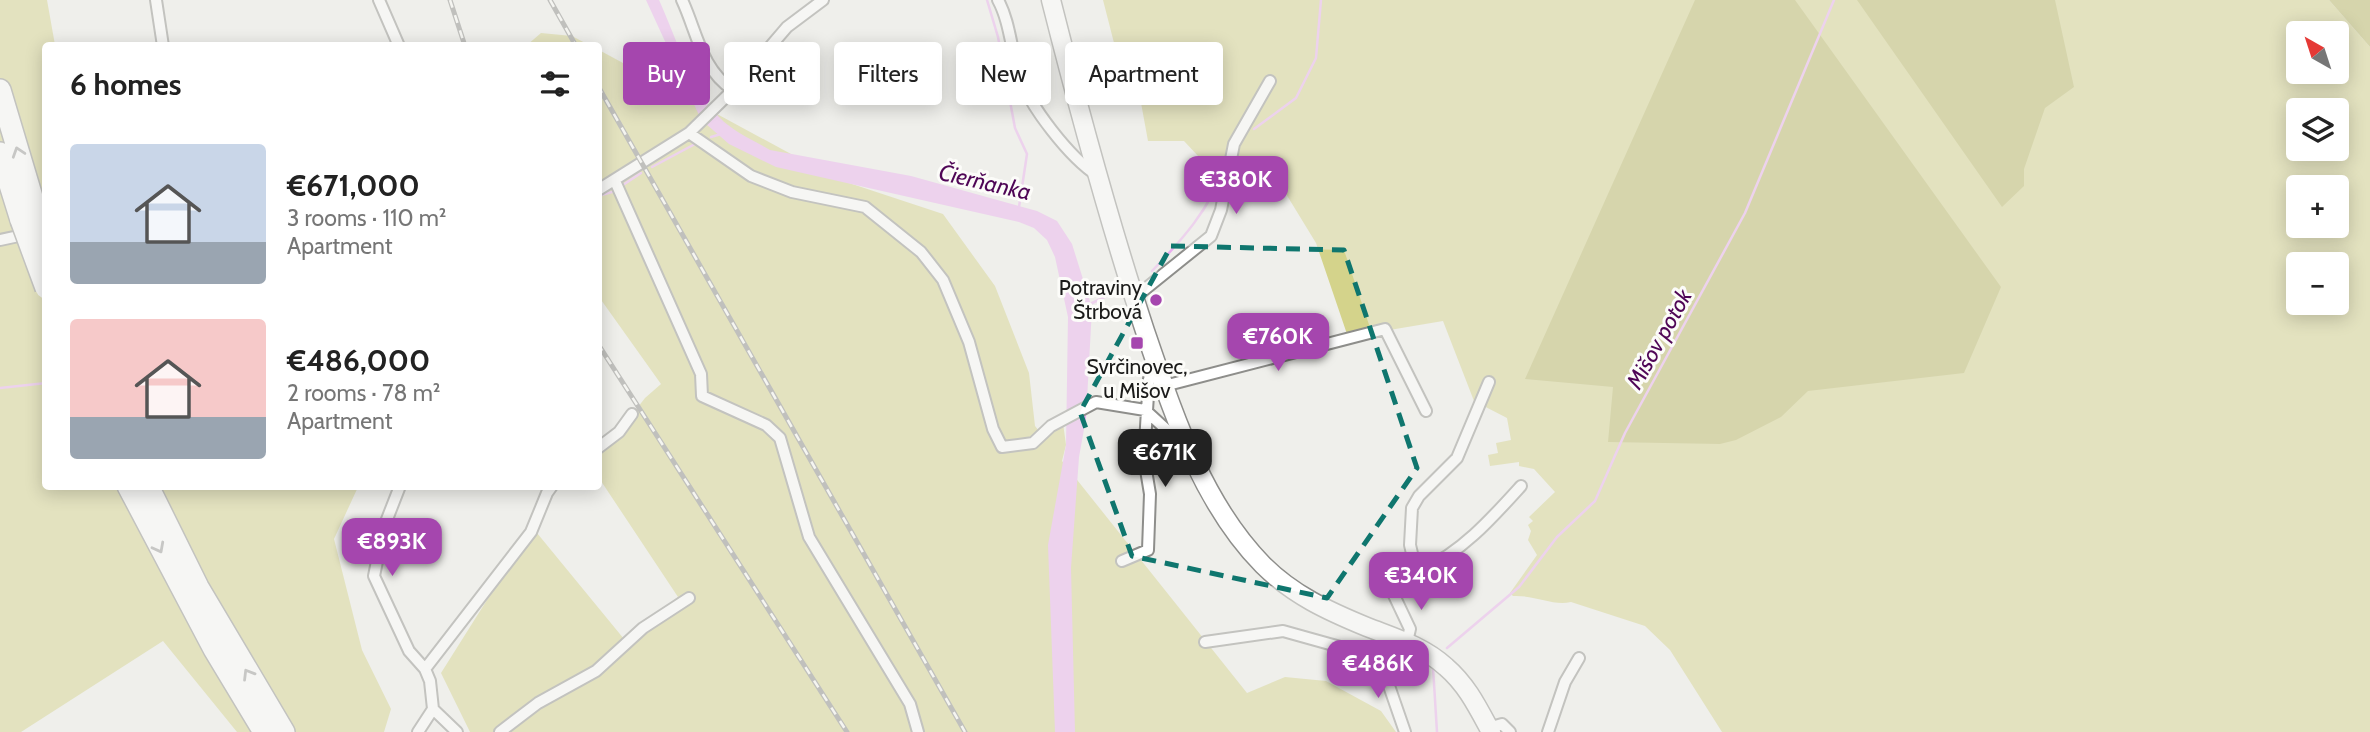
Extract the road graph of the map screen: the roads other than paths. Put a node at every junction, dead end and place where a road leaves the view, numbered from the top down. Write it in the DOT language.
graph roads {
  1 [pos="156,0"];
  2 [pos="379,0"];
  3 [pos="682,0"];
  4 [pos="823,0"];
  5 [pos="998,0"];
  6 [pos="1051,0"];
  7 [pos="162,42"];
  8 [pos="397,42"];
  9 [pos="774,42"];
  10 [pos="1270,81"];
  11 [pos="724,84"];
  12 [pos="0,90"];
  13 [pos="724,99"];
  14 [pos="689,133"];
  15 [pos="0,153"];
  16 [pos="1098,176"];
  17 [pos="615,181"];
  18 [pos="602,188"];
  19 [pos="35,221"];
  20 [pos="0,240"];
  21 [pos="42,264"];
  22 [pos="1134,298"];
  23 [pos="1162,379"];
  24 [pos="1489,382"];
  25 [pos="1145,410"];
  26 [pos="1426,411"];
  27 [pos="632,414"];
  28 [pos="1182,431"];
  29 [pos="602,444"];
  30 [pos="1521,486"];
  31 [pos="130,490"];
  32 [pos="150,490"];
  33 [pos="398,490"];
  34 [pos="549,490"];
  35 [pos="1122,561"];
  36 [pos="1415,566"];
  37 [pos="688,598"];
  38 [pos="1205,642"];
  39 [pos="1406,642"];
  40 [pos="1378,654"];
  41 [pos="1579,658"];
  42 [pos="425,669"];
  43 [pos="433,709"];
  44 [pos="1489,730"];
  45 [pos="264,732"];
  46 [pos="284,732"];
  47 [pos="418,732"];
  48 [pos="457,732"];
  49 [pos="500,732"];
  50 [pos="918,732"];
  51 [pos="1405,732"];
  52 [pos="1510,732"];
  53 [pos="1548,732"];
  1 -- 7 [label="street"];
  2 -- 8 [label="street"];
  3 -- 11 [label="street"];
  4 -- 9 [label="street"];
  5 -- 16 [label="street"];
  6 -- 16 [label="main road"];
  10 -- 22 [label="street"];
  19 -- 12 [label="highway, one-way"];
  13 -- 14 [label="street"];
  14 -- 17 [label="street"];
  14 -- 25 [label="street"];
  15 -- 19 [label="highway"];
  16 -- 22 [label="main road"];
  17 -- 18 [label="street"];
  17 -- 50 [label="street"];
  19 -- 20 [label="street"];
  19 -- 21 [label="highway, bridge"];
  22 -- 23 [label="main road"];
  23 -- 25 [label="street"];
  23 -- 26 [label="street"];
  23 -- 28 [label="main road"];
  24 -- 36 [label="street"];
  25 -- 28 [label="street"];
  25 -- 35 [label="street"];
  27 -- 29 [label="street"];
  28 -- 39 [label="main road"];
  30 -- 36 [label="street"];
  31 -- 45 [label="highway, one-way"];
  46 -- 32 [label="highway, one-way"];
  33 -- 42 [label="street"];
  34 -- 42 [label="street"];
  36 -- 39 [label="street"];
  37 -- 49 [label="street"];
  38 -- 40 [label="street"];
  39 -- 40 [label="street"];
  39 -- 44 [label="main road"];
  40 -- 51 [label="street"];
  41 -- 53 [label="street"];
  42 -- 43 [label="street"];
  43 -- 47 [label="street"];
  43 -- 48 [label="street"];
  44 -- 52 [label="street"];
}
